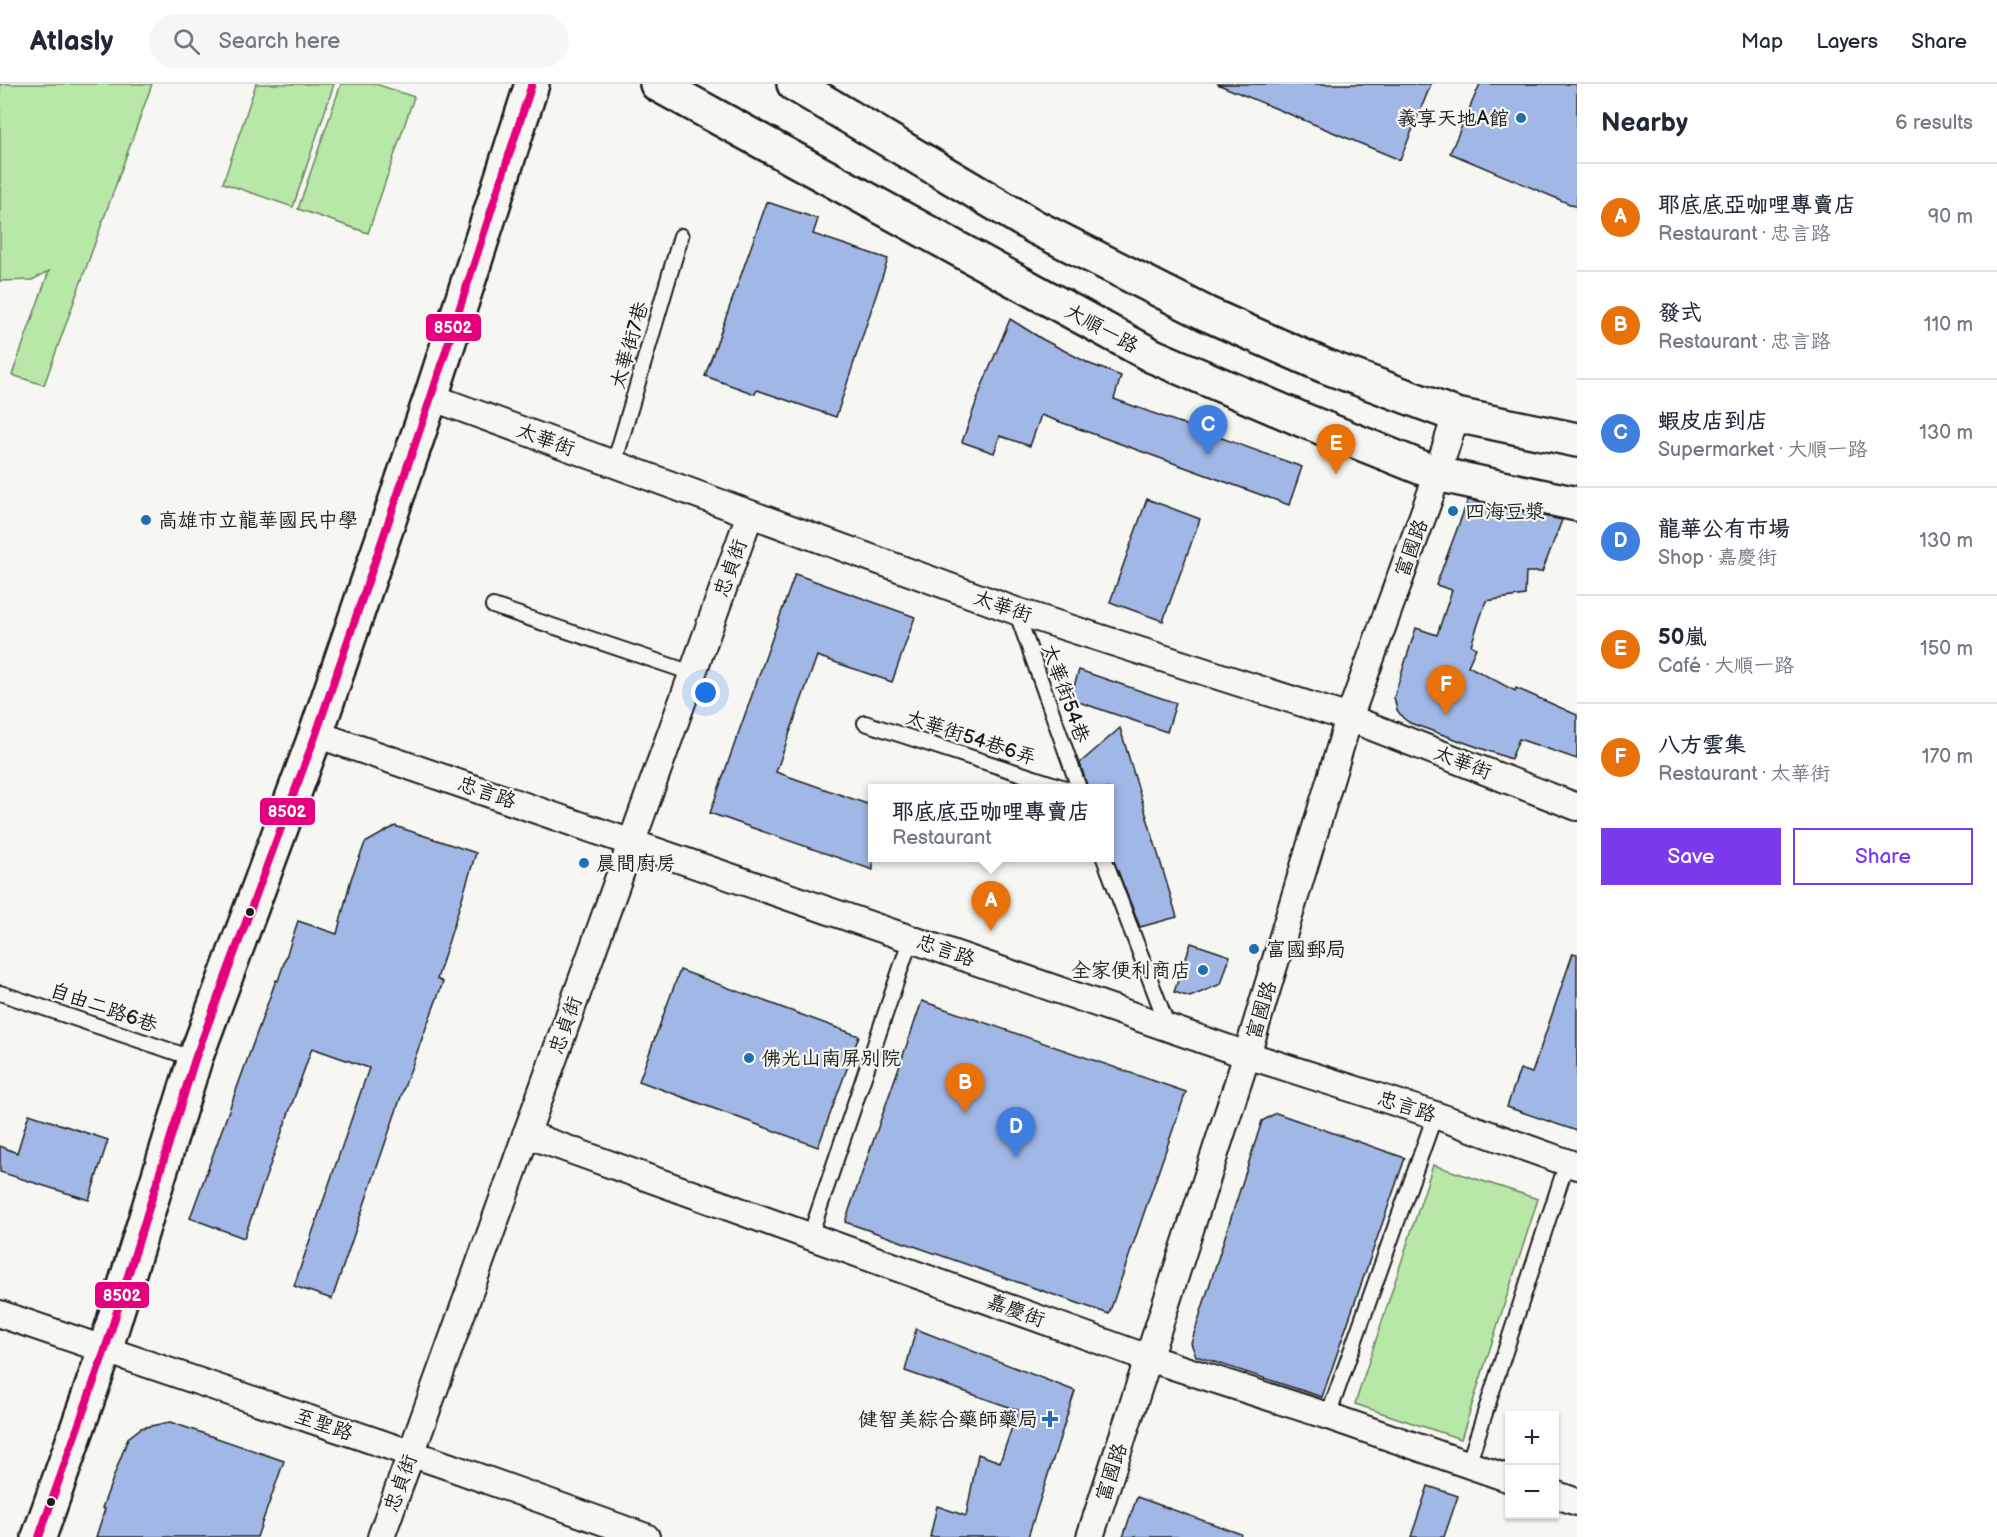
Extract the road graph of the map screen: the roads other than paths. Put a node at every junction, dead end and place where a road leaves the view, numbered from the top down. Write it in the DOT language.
graph roads {
  1 [pos="532,84"];
  2 [pos="657,84"];
  3 [pos="794,84"];
  4 [pos="681,236"];
  5 [pos="431,397"];
  6 [pos="1456,415"];
  7 [pos="1577,441"];
  8 [pos="614,464"];
  9 [pos="1437,474"];
  10 [pos="1577,504"];
  11 [pos="750,514"];
  12 [pos="493,606"];
  13 [pos="1016,611"];
  14 [pos="692,673"];
  15 [pos="1349,718"];
  16 [pos="865,723"];
  17 [pos="316,734"];
  18 [pos="1050,784"];
  19 [pos="1077,784"];
  20 [pos="1577,807"];
  21 [pos="631,842"];
  22 [pos="1106,862"];
  23 [pos="911,938"];
  24 [pos="0,993"];
  25 [pos="1168,1027"];
  26 [pos="1247,1055"];
  27 [pos="195,1059"];
  28 [pos="1435,1115"];
  29 [pos="526,1134"];
  30 [pos="1572,1164"];
  31 [pos="810,1236"];
  32 [pos="0,1314"];
  33 [pos="105,1350"];
  34 [pos="1148,1358"];
  35 [pos="1328,1416"];
  36 [pos="411,1454"];
  37 [pos="1468,1465"];
  38 [pos="1505,1478"];
  39 [pos="1559,1496"];
  40 [pos="1577,1502"];
  41 [pos="39,1537"];
  42 [pos="381,1537"];
  43 [pos="646,1537"];
  44 [pos="1090,1537"];
  1 -- 5 [label="street"];
  2 -- 9 [label="street, 大順一路"];
  3 -- 6 [label="street"];
  4 -- 8 [label="lane, 太華街7巷"];
  5 -- 8 [label="street, 太華街"];
  5 -- 17 [label="street"];
  6 -- 7 [label="street"];
  6 -- 9 [label="street, 富國路"];
  8 -- 11 [label="street, 太華街"];
  9 -- 10 [label="street, 大順一路"];
  9 -- 15 [label="street, 富國路"];
  11 -- 13 [label="street, 太華街"];
  11 -- 14 [label="street, 忠貞街"];
  12 -- 14 [label="lane"];
  13 -- 15 [label="street, 太華街"];
  13 -- 19 [label="lane, 太華街54巷"];
  14 -- 21 [label="street, 忠貞街"];
  15 -- 20 [label="street, 太華街"];
  15 -- 26 [label="street, 富國路"];
  16 -- 18 [label="lane, 太華街54巷6弄"];
  17 -- 21 [label="street, 忠言路"];
  17 -- 27 [label="street"];
  21 -- 23 [label="street, 忠言路"];
  21 -- 29 [label="street, 忠貞街"];
  22 -- 25 [label="lane"];
  23 -- 25 [label="street, 忠言路"];
  23 -- 31 [label="lane"];
  24 -- 27 [label="lane, 自由二路6巷"];
  25 -- 26 [label="street, 忠言路"];
  26 -- 28 [label="street, 忠言路"];
  26 -- 34 [label="street, 富國路"];
  27 -- 33 [label="street"];
  28 -- 30 [label="street, 忠言路"];
  28 -- 35 [label="lane"];
  29 -- 31 [label="street, 嘉慶街"];
  29 -- 36 [label="street, 忠貞街"];
  30 -- 37 [label="lane"];
  31 -- 34 [label="street, 嘉慶街"];
  32 -- 33 [label="street, 至聖路"];
  33 -- 36 [label="street, 至聖路"];
  33 -- 41 [label="street"];
  34 -- 35 [label="street, 嘉慶街"];
  34 -- 44 [label="street, 富國路"];
  35 -- 37 [label="street, 嘉慶街"];
  36 -- 42 [label="street, 忠貞街"];
  36 -- 43 [label="street, 至聖路"];
  37 -- 38 [label="street, 嘉慶街"];
  39 -- 40 [label="street"];
}
